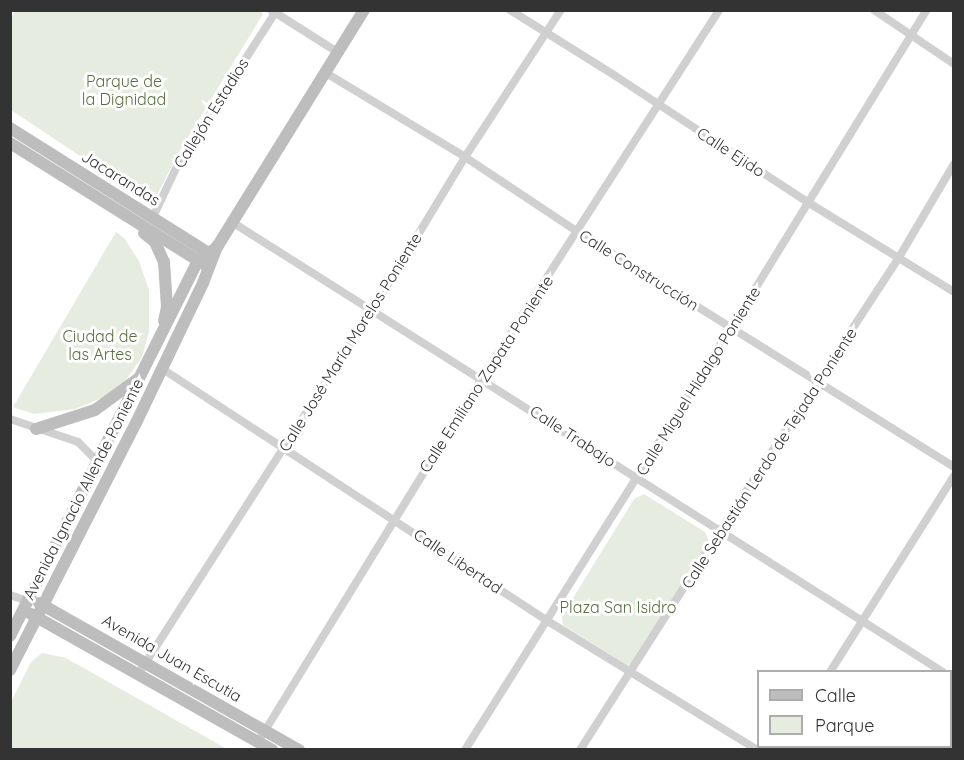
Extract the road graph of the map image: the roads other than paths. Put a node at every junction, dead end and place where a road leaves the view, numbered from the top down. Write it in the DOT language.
graph roads {
  1 [pos="364,10"];
  2 [pos="510,10"];
  3 [pos="561,10"];
  4 [pos="719,10"];
  5 [pos="874,10"];
  6 [pos="927,10"];
  7 [pos="273,12"];
  8 [pos="546,34"];
  9 [pos="911,36"];
  10 [pos="339,53"];
  11 [pos="954,64"];
  12 [pos="326,73"];
  13 [pos="660,105"];
  14 [pos="10,128"];
  15 [pos="10,143"];
  16 [pos="465,157"];
  17 [pos="954,164"];
  18 [pos="109,202"];
  19 [pos="809,203"];
  20 [pos="153,217"];
  21 [pos="232,222"];
  22 [pos="578,232"];
  23 [pos="209,257"];
  24 [pos="898,259"];
  25 [pos="954,292"];
  26 [pos="373,309"];
  27 [pos="731,328"];
  28 [pos="158,345"];
  29 [pos="161,368"];
  30 [pos="143,375"];
  31 [pos="482,378"];
  32 [pos="818,382"];
  33 [pos="10,419"];
  34 [pos="36,429"];
  35 [pos="284,448"];
  36 [pos="99,463"];
  37 [pos="954,466"];
  38 [pos="954,476"];
  39 [pos="637,477"];
  40 [pos="394,519"];
  41 [pos="720,531"];
  42 [pos="10,596"];
  43 [pos="45,604"];
  44 [pos="25,605"];
  45 [pos="37,618"];
  46 [pos="546,620"];
  47 [pos="862,620"];
  48 [pos="54,628"];
  49 [pos="10,636"];
  50 [pos="28,637"];
  51 [pos="145,662"];
  52 [pos="10,670"];
  53 [pos="630,670"];
  54 [pos="831,670"];
  55 [pos="939,670"];
  56 [pos="139,673"];
  57 [pos="265,730"];
  58 [pos="258,742"];
  59 [pos="272,750"];
  60 [pos="299,750"];
  61 [pos="465,750"];
  62 [pos="580,750"];
  63 [pos="757,750"];
  1 -- 10 [label="main road, Avenida Ignacio Allende Poniente"];
  2 -- 8 [label="street, Calle Ejido"];
  3 -- 8 [label="street, Calle José María Morelos Poniente"];
  4 -- 13 [label="street, Calle Emiliano Zapata Poniente"];
  5 -- 9 [label="street"];
  6 -- 9 [label="street, Calle Miguel Hidalgo Poniente"];
  7 -- 10 [label="street"];
  7 -- 20 [label="street, Callejón Estadios"];
  8 -- 13 [label="street, Calle Ejido"];
  8 -- 16 [label="street, Calle José María Morelos Poniente"];
  9 -- 11 [label="street"];
  9 -- 19 [label="street, Calle Miguel Hidalgo Poniente"];
  10 -- 12 [label="main road, Avenida Ignacio Allende Poniente"];
  12 -- 16 [label="street, Calle Construcción"];
  12 -- 21 [label="main road, Avenida Ignacio Allende Poniente"];
  13 -- 19 [label="street, Calle Ejido"];
  13 -- 22 [label="street, Calle Emiliano Zapata Poniente"];
  14 -- 20 [label="main road, Jacarandas"];
  15 -- 18 [label="main road, Jacarandas"];
  16 -- 22 [label="street, Calle Construcción"];
  16 -- 26 [label="street, Calle José María Morelos Poniente"];
  17 -- 24 [label="street, Calle Sebastián Lerdo de Tejada Poniente"];
  18 -- 23 [label="main road, Jacarandas"];
  18 -- 28 [label="main road"];
  19 -- 24 [label="street, Calle Ejido"];
  19 -- 27 [label="street, Calle Miguel Hidalgo Poniente"];
  20 -- 23 [label="main road, Jacarandas"];
  21 -- 23 [label="main road, Avenida Ignacio Allende Poniente"];
  21 -- 26 [label="street, Calle Trabajo"];
  22 -- 27 [label="street, Calle Construcción"];
  22 -- 31 [label="street, Calle Emiliano Zapata Poniente"];
  23 -- 28 [label="main road, Avenida Ignacio Allende Poniente"];
  23 -- 29 [label="main road, Avenida Ignacio Allende Poniente"];
  24 -- 25 [label="street, Calle Ejido"];
  24 -- 32 [label="street, Calle Sebastián Lerdo de Tejada Poniente"];
  26 -- 31 [label="street, Calle Trabajo"];
  26 -- 35 [label="street, Calle José María Morelos Poniente"];
  27 -- 32 [label="street, Calle Construcción"];
  27 -- 39 [label="street, Calle Miguel Hidalgo Poniente"];
  28 -- 30 [label="main road, Avenida Ignacio Allende Poniente"];
  29 -- 35 [label="street, Calle Libertad"];
  29 -- 43 [label="main road, Avenida Ignacio Allende Poniente"];
  30 -- 34 [label="main road"];
  30 -- 36 [label="main road, Avenida Ignacio Allende Poniente"];
  31 -- 39 [label="street, Calle Trabajo"];
  31 -- 40 [label="street, Calle Emiliano Zapata Poniente"];
  32 -- 37 [label="street, Calle Construcción"];
  32 -- 41 [label="street, Calle Sebastián Lerdo de Tejada Poniente"];
  33 -- 34 [label="street"];
  34 -- 36 [label="street"];
  35 -- 40 [label="street, Calle Libertad"];
  35 -- 51 [label="street, Calle José María Morelos Poniente"];
  36 -- 44 [label="main road, Avenida Ignacio Allende Poniente"];
  38 -- 47 [label="street"];
  39 -- 41 [label="street, Calle Trabajo"];
  39 -- 46 [label="street, Calle Miguel Hidalgo Poniente"];
  40 -- 46 [label="street, Calle Libertad"];
  40 -- 57 [label="street, Calle Emiliano Zapata Poniente"];
  41 -- 47 [label="street, Calle Trabajo"];
  41 -- 53 [label="street, Calle Sebastián Lerdo de Tejada Poniente"];
  42 -- 44 [label="street"];
  43 -- 44 [label="main road, Avenida Juan Escutia"];
  43 -- 45 [label="main road, Avenida Ignacio Allende Poniente"];
  43 -- 51 [label="main road, Avenida Juan Escutia"];
  44 -- 45 [label="main road, Avenida Juan Escutia"];
  44 -- 49 [label="main road, Avenida Ignacio Allende Poniente"];
  45 -- 48 [label="main road, Avenida Juan Escutia"];
  45 -- 50 [label="main road, Avenida Ignacio Allende Poniente"];
  46 -- 53 [label="street, Calle Libertad"];
  46 -- 61 [label="street, Calle Miguel Hidalgo Poniente"];
  47 -- 54 [label="street"];
  47 -- 55 [label="street, Calle Trabajo"];
  48 -- 50 [label="main road"];
  48 -- 56 [label="main road, Avenida Juan Escutia"];
  50 -- 52 [label="main road, Avenida Ignacio Allende Poniente"];
  51 -- 56 [label="street, Calle José María Morelos Poniente"];
  51 -- 57 [label="main road, Avenida Juan Escutia"];
  53 -- 62 [label="street, Calle Sebastián Lerdo de Tejada Poniente"];
  53 -- 63 [label="street, Calle Libertad"];
  56 -- 58 [label="main road, Avenida Juan Escutia"];
  57 -- 58 [label="street, Calle Emiliano Zapata Poniente"];
  57 -- 60 [label="main road, Avenida Juan Escutia"];
  58 -- 59 [label="main road, Avenida Juan Escutia"];
}
